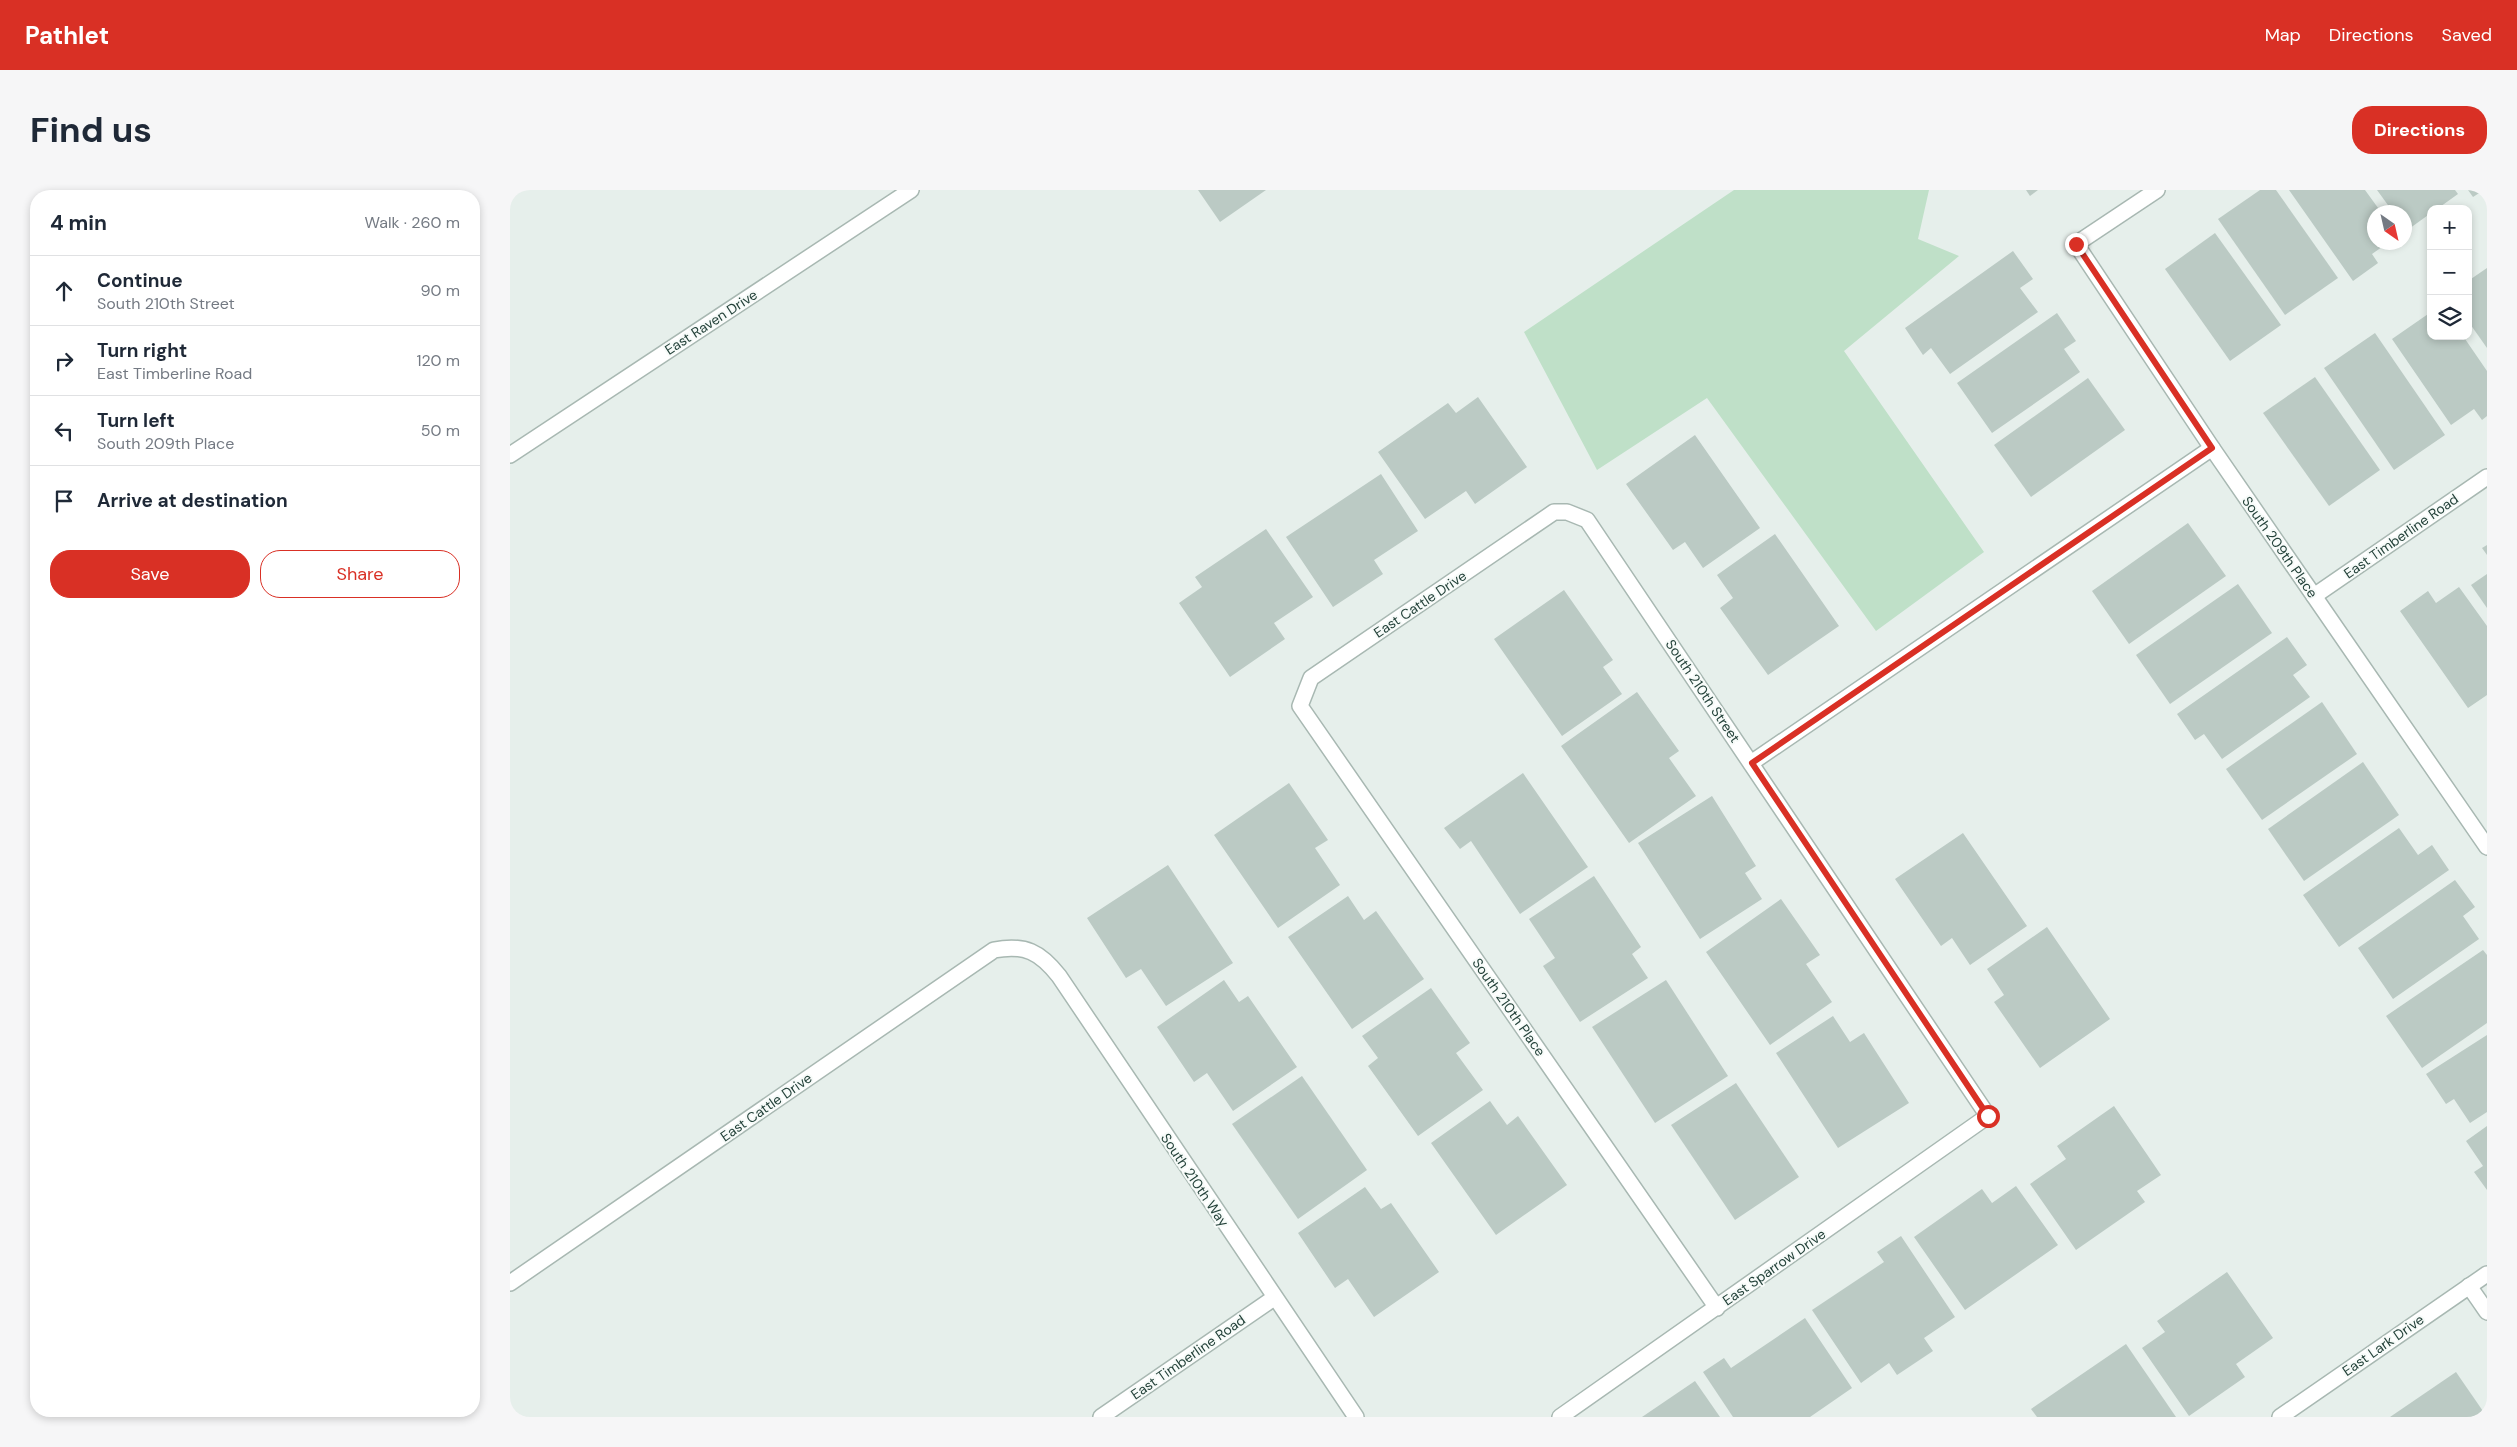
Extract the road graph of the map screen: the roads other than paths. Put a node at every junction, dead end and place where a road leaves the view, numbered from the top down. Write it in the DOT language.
graph roads {
  1 [pos="912,190"];
  2 [pos="2156,190"];
  3 [pos="2212,448"];
  4 [pos="510,455"];
  5 [pos="2487,477"];
  6 [pos="1554,512"];
  7 [pos="2314,596"];
  8 [pos="1300,706"];
  9 [pos="1752,763"];
  10 [pos="2487,847"];
  11 [pos="1028,950"];
  12 [pos="1988,1116"];
  13 [pos="2487,1274"];
  14 [pos="510,1283"];
  15 [pos="2469,1286"];
  16 [pos="1274,1298"];
  17 [pos="1717,1308"];
  18 [pos="2487,1312"];
  19 [pos="1101,1417"];
  20 [pos="1356,1417"];
  21 [pos="1560,1417"];
  22 [pos="2280,1417"];
  1 -- 4 [label="street, East Raven Drive"];
  2 -- 3 [label="street, South 209th Place"];
  3 -- 7 [label="street, South 209th Place"];
  3 -- 9 [label="street"];
  5 -- 7 [label="street, East Timberline Road"];
  6 -- 8 [label="street, East Cattle Drive"];
  6 -- 9 [label="street, South 210th Street"];
  7 -- 10 [label="street, South 209th Place"];
  8 -- 17 [label="street, South 210th Place"];
  9 -- 12 [label="street, South 210th Street"];
  11 -- 14 [label="street, East Cattle Drive"];
  11 -- 16 [label="street, South 210th Way"];
  12 -- 17 [label="street, East Sparrow Drive"];
  13 -- 15 [label="street, East Lark Drive"];
  15 -- 18 [label="street"];
  15 -- 22 [label="street, East Lark Drive"];
  16 -- 19 [label="street, East Timberline Road"];
  16 -- 20 [label="street, South 210th Way"];
  17 -- 21 [label="street, East Sparrow Drive"];
}
